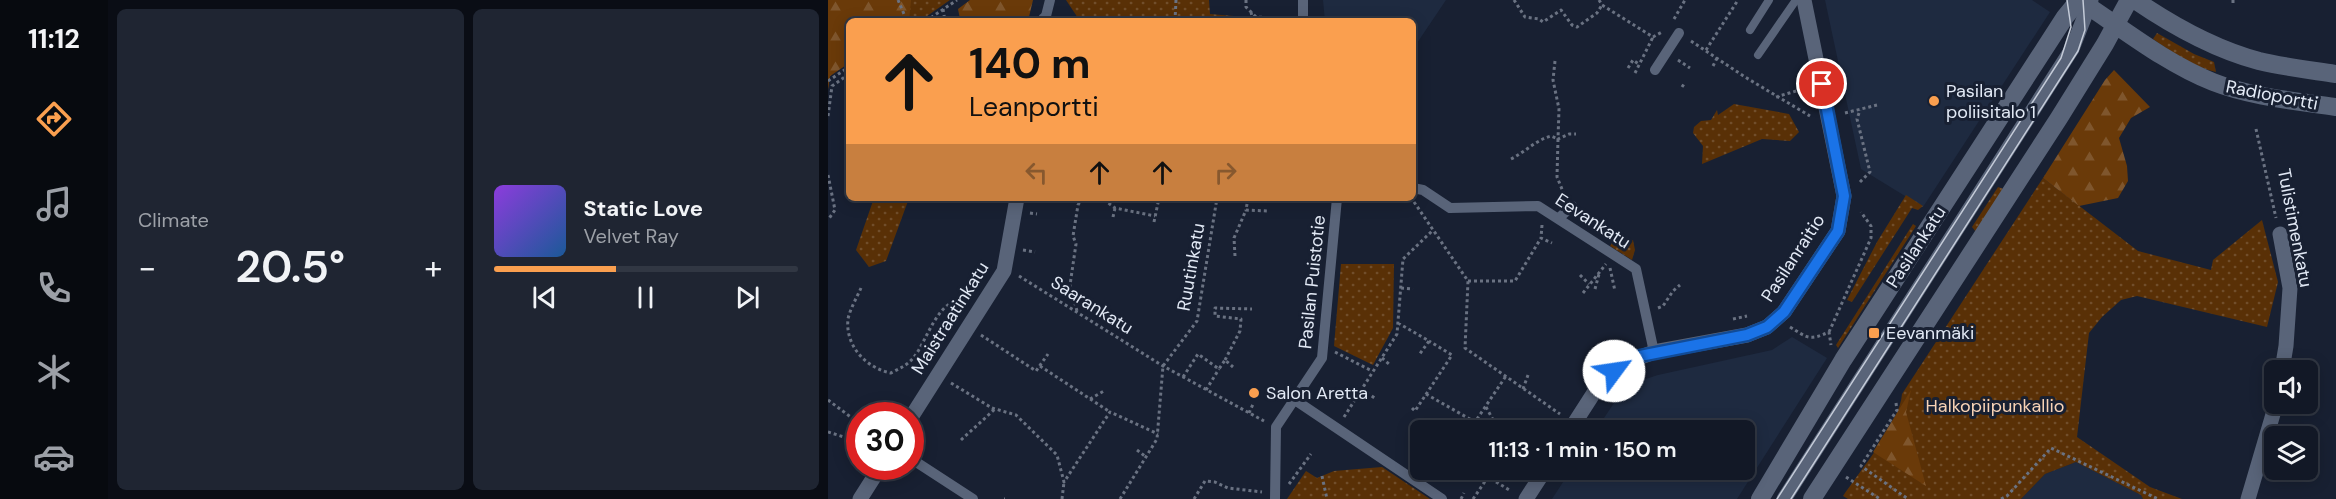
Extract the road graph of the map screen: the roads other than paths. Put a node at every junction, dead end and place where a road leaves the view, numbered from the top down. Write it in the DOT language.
graph roads {
  1 [pos="1050,0"];
  2 [pos="1303,0"];
  3 [pos="1769,0"];
  4 [pos="1796,0"];
  5 [pos="1804,0"];
  6 [pos="2129,0"];
  7 [pos="2135,0"];
  8 [pos="2083,1"];
  9 [pos="1046,18"];
  10 [pos="1303,18"];
  11 [pos="2116,25"];
  12 [pos="1750,30"];
  13 [pos="1674,31"];
  14 [pos="1758,55"];
  15 [pos="1655,70"];
  16 [pos="2336,74"];
  17 [pos="2336,107"];
  18 [pos="1416,189"];
  19 [pos="1016,201"];
  20 [pos="1337,201"];
  21 [pos="1572,206"];
  22 [pos="1559,218"];
  23 [pos="2280,234"];
  24 [pos="1654,352"];
  25 [pos="2284,360"];
  26 [pos="1295,400"];
  27 [pos="921,402"];
  28 [pos="2273,414"];
  29 [pos="1576,420"];
  30 [pos="924,467"];
  31 [pos="872,480"];
  32 [pos="1535,480"];
  33 [pos="1279,493"];
  34 [pos="1519,495"];
  35 [pos="860,499"];
  36 [pos="973,499"];
  37 [pos="1442,499"];
  38 [pos="1760,499"];
  39 [pos="1784,499"];
  40 [pos="1812,499"];
  41 [pos="2248,499"];
  1 -- 9 [label="street"];
  2 -- 10 [label="street"];
  3 -- 12 [label="lane"];
  4 -- 14 [label="lane"];
  5 -- 24 [label="street, Pasilanraitio"];
  6 -- 11 [label="street"];
  7 -- 16 [label="street, Radioportti"];
  8 -- 11 [label="street, Radioportti"];
  8 -- 38 [label="street, Pasilankatu"];
  8 -- 39 [label="street, Pasilankatu"];
  11 -- 17 [label="street, Radioportti"];
  11 -- 40 [label="street"];
  13 -- 15 [label="street"];
  18 -- 22 [label="street, Eevankatu"];
  19 -- 27 [label="street, Maistraatinkatu"];
  20 -- 26 [label="street, Pasilan Puistotie"];
  21 -- 22 [label="street"];
  22 -- 24 [label="street, Eevankatu"];
  23 -- 25 [label="street, Tulistimenkatu"];
  24 -- 29 [label="street, Pasilanraitio"];
  26 -- 33 [label="street, Pasilan Puistotie"];
  26 -- 37 [label="street"];
  28 -- 41 [label="street"];
  30 -- 36 [label="street"];
  31 -- 35 [label="street"];
  32 -- 34 [label="street"];
}
